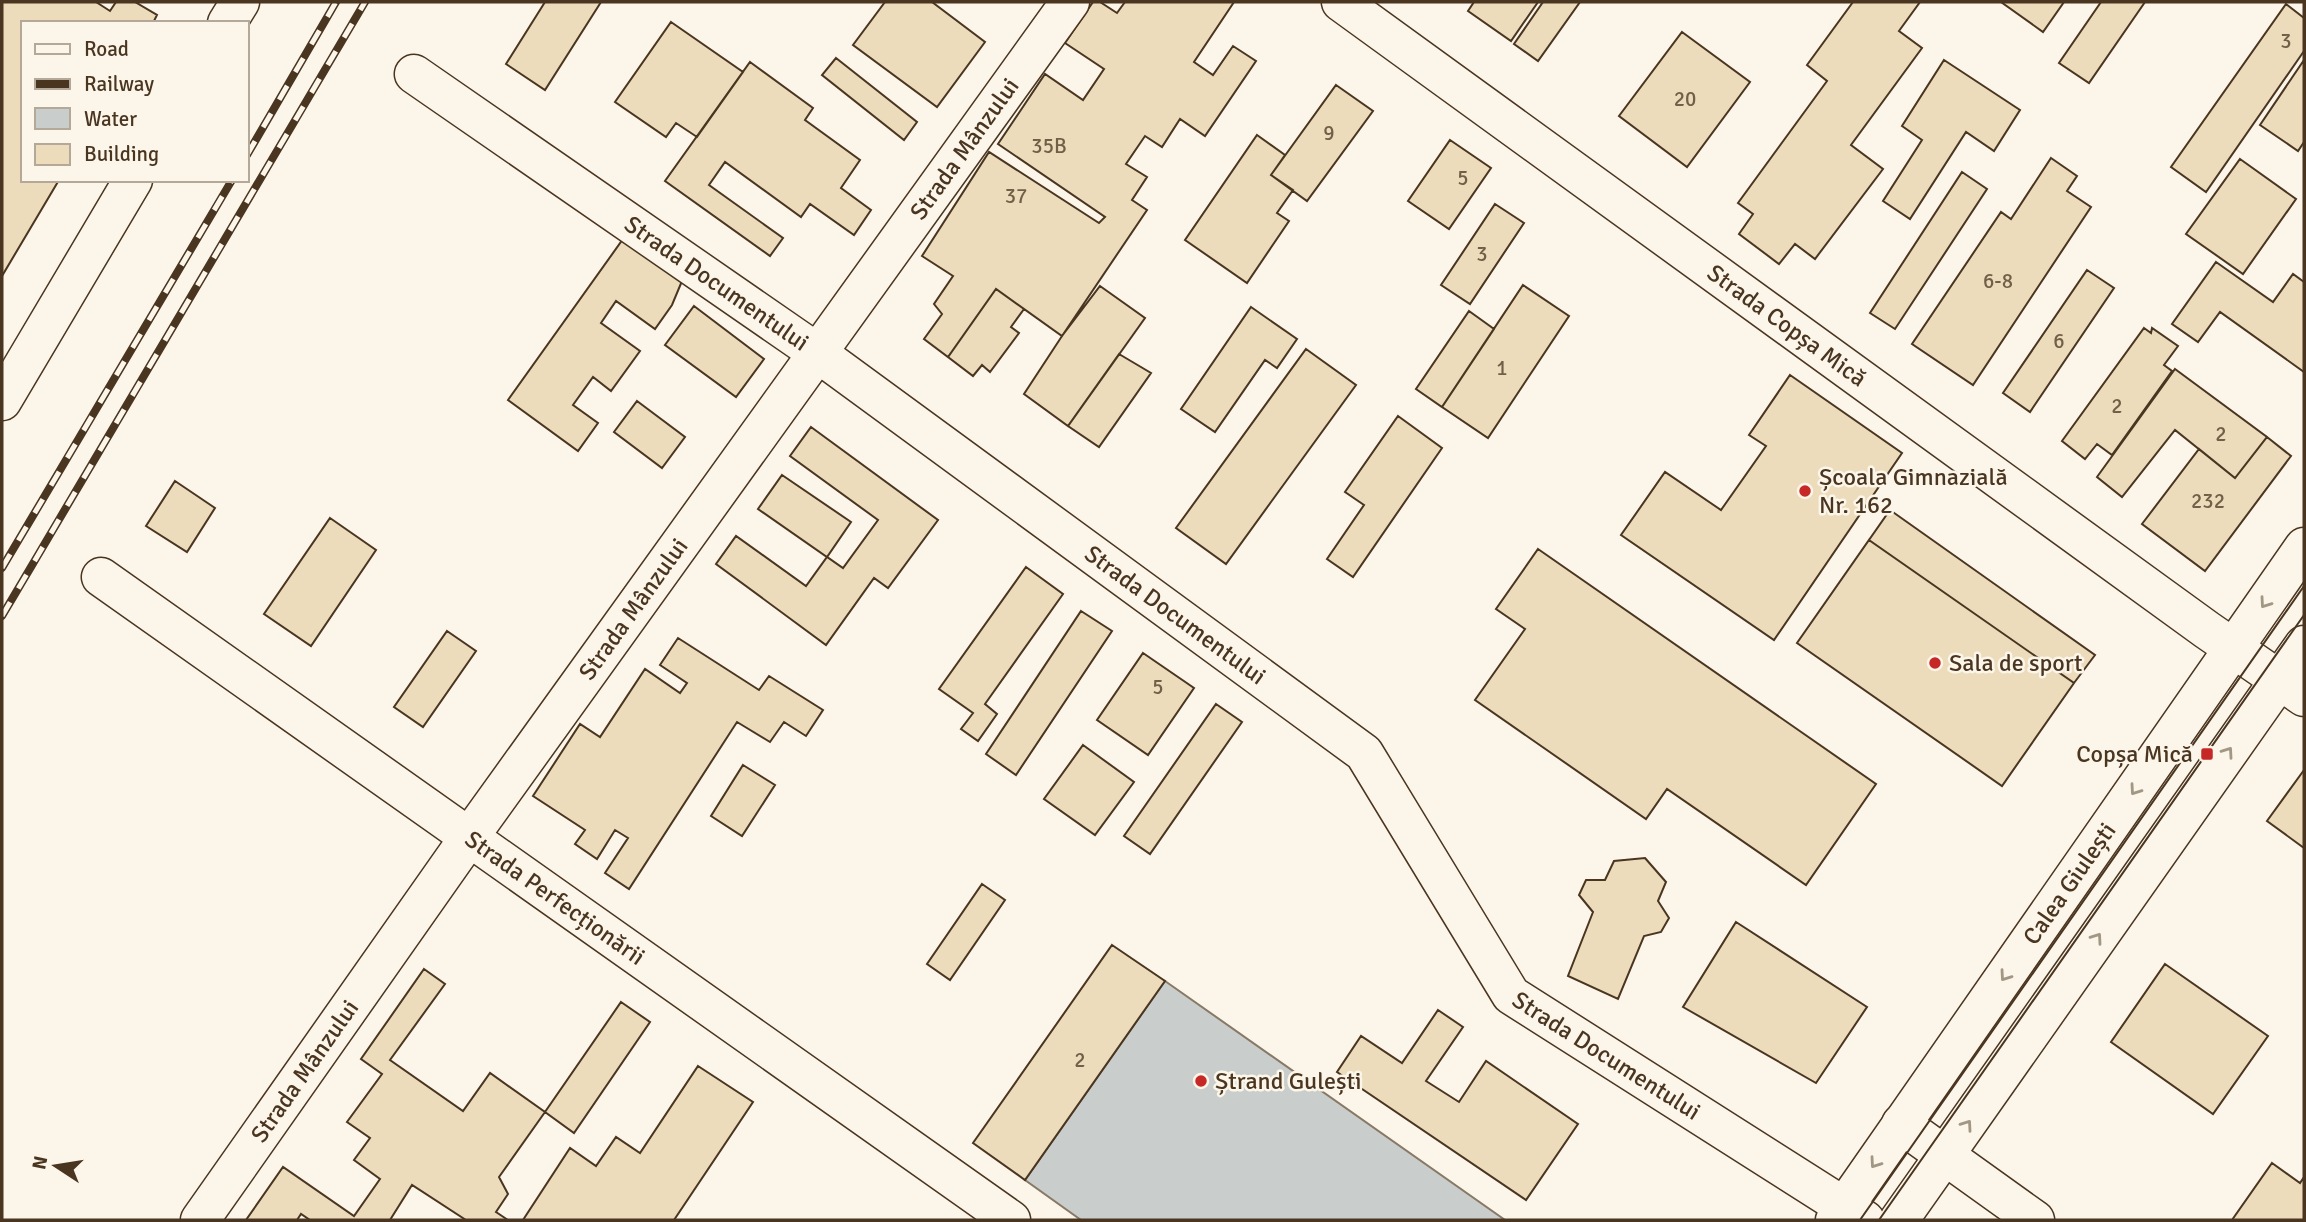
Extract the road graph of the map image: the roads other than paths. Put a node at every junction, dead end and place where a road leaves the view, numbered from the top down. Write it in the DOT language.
graph roads {
  1 [pos="240,2"];
  2 [pos="1070,2"];
  3 [pos="1341,2"];
  4 [pos="228,21"];
  5 [pos="414,74"];
  6 [pos="132,182"];
  7 [pos="819,354"];
  8 [pos="2,401"];
  9 [pos="2304,547"];
  10 [pos="101,578"];
  11 [pos="2304,645"];
  12 [pos="2233,649"];
  13 [pos="2292,689"];
  14 [pos="470,836"];
  15 [pos="1901,1125"];
  16 [pos="1945,1156"];
  17 [pos="1848,1216"];
  18 [pos="200,1220"];
  19 [pos="1011,1220"];
  20 [pos="1899,1220"];
  21 [pos="2035,1220"];
  1 -- 4 [label="street"];
  2 -- 7 [label="street, Strada Mânzului"];
  3 -- 12 [label="street, Strada Copșa Mică"];
  5 -- 7 [label="street, Strada Documentului"];
  6 -- 8 [label="street"];
  7 -- 14 [label="street, Strada Mânzului"];
  7 -- 17 [label="street, Strada Documentului"];
  9 -- 12 [label="street, Calea Giulești, one-way"];
  10 -- 14 [label="street, Strada Perfecționării"];
  11 -- 13 [label="street"];
  12 -- 13 [label="street, Strada Copșa Mică"];
  12 -- 15 [label="street, Calea Giulești, one-way"];
  16 -- 13 [label="street, one-way"];
  14 -- 18 [label="street, Strada Mânzului"];
  14 -- 19 [label="street, Strada Perfecționării"];
  15 -- 16 [label="street"];
  15 -- 17 [label="street, Calea Giulești, one-way"];
  16 -- 20 [label="street"];
  16 -- 21 [label="street"];
}
